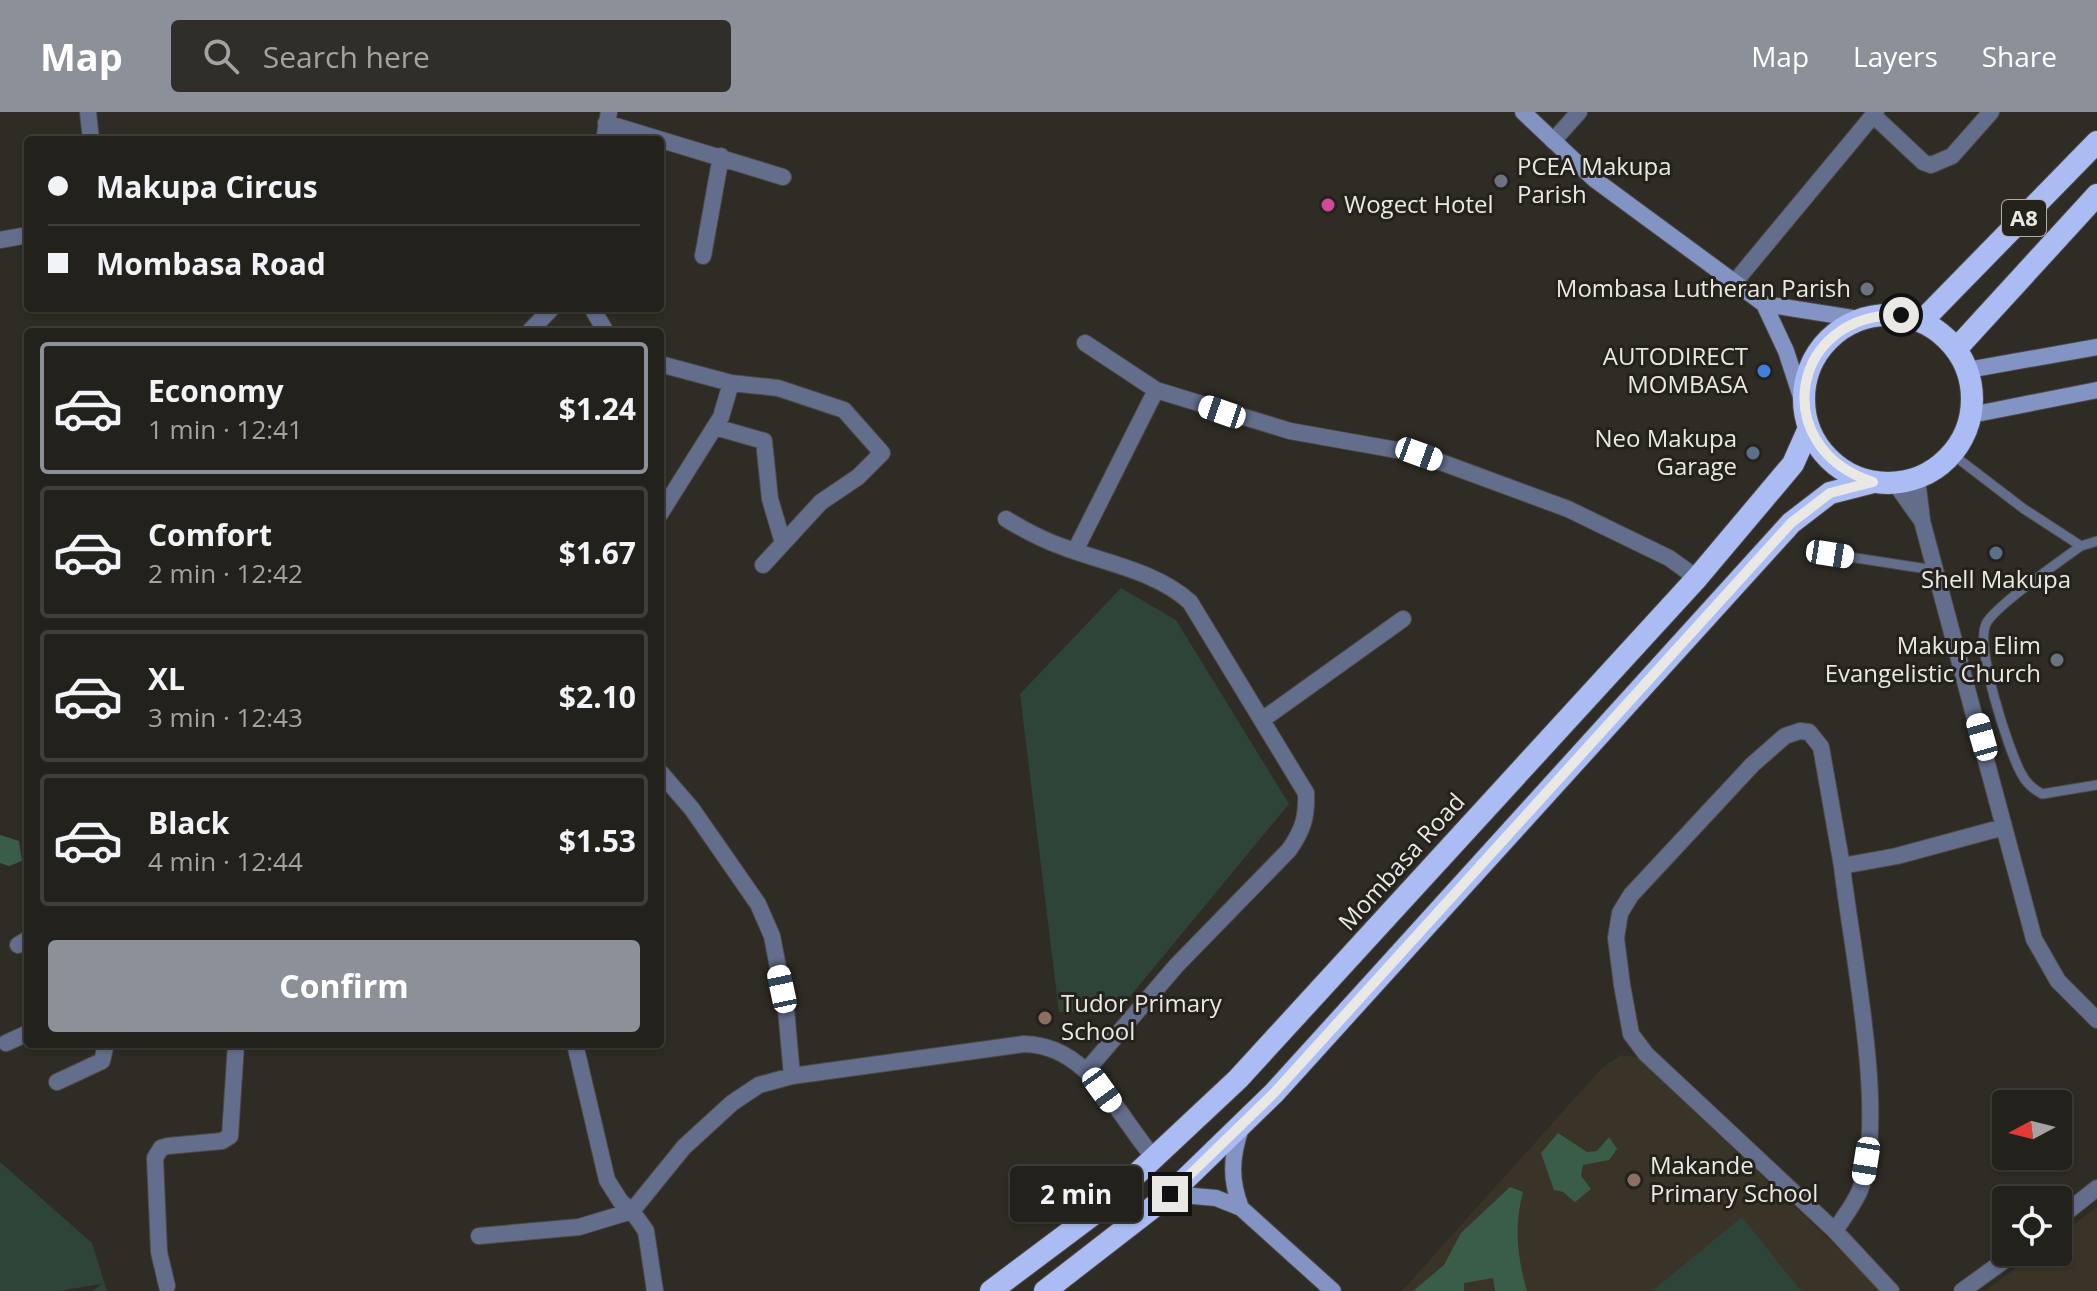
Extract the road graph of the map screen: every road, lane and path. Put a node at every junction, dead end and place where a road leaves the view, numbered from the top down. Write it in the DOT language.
graph roads {
  1 [pos="88,112"];
  2 [pos="1523,112"];
  3 [pos="1579,112"];
  4 [pos="1991,112"];
  5 [pos="1875,114"];
  6 [pos="606,125"];
  7 [pos="91,136"];
  8 [pos="647,136"];
  9 [pos="664,141"];
  10 [pos="1553,141"];
  11 [pos="2097,142"];
  12 [pos="721,156"];
  13 [pos="783,177"];
  14 [pos="2097,195"];
  15 [pos="24,236"];
  16 [pos="0,240"];
  17 [pos="703,256"];
  18 [pos="1734,283"];
  19 [pos="1764,304"];
  20 [pos="548,312"];
  21 [pos="1859,319"];
  22 [pos="1922,321"];
  23 [pos="533,328"];
  24 [pos="1085,343"];
  25 [pos="2097,347"];
  26 [pos="1957,348"];
  27 [pos="664,365"];
  28 [pos="1968,370"];
  29 [pos="731,383"];
  30 [pos="1156,390"];
  31 [pos="2097,390"];
  32 [pos="1971,415"];
  33 [pos="1807,417"];
  34 [pos="715,427"];
  35 [pos="1952,454"];
  36 [pos="1895,481"];
  37 [pos="664,508"];
  38 [pos="1006,519"];
  39 [pos="2097,541"];
  40 [pos="783,543"];
  41 [pos="2081,546"];
  42 [pos="1075,551"];
  43 [pos="1830,554"];
  44 [pos="763,565"];
  45 [pos="1934,570"];
  46 [pos="1697,578"];
  47 [pos="1403,619"];
  48 [pos="1262,720"];
  49 [pos="664,777"];
  50 [pos="2097,785"];
  51 [pos="2004,827"];
  52 [pos="1842,866"];
  53 [pos="2097,1020"];
  54 [pos="24,1035"];
  55 [pos="6,1043"];
  56 [pos="105,1048"];
  57 [pos="236,1048"];
  58 [pos="576,1048"];
  59 [pos="1087,1070"];
  60 [pos="792,1076"];
  61 [pos="57,1082"];
  62 [pos="1242,1126"];
  63 [pos="1155,1159"];
  64 [pos="2097,1188"];
  65 [pos="1170,1194"];
  66 [pos="1241,1208"];
  67 [pos="2072,1208"];
  68 [pos="632,1211"];
  69 [pos="1835,1231"];
  70 [pos="479,1236"];
  71 [pos="1997,1266"];
  72 [pos="167,1286"];
  73 [pos="655,1291"];
  74 [pos="991,1291"];
  75 [pos="1045,1291"];
  76 [pos="1333,1291"];
  77 [pos="1891,1291"];
  78 [pos="1962,1291"];
  1 -- 7 [label="street"];
  2 -- 10 [label="main road"];
  3 -- 10 [label="street"];
  4 -- 5 [label="street"];
  5 -- 18 [label="street"];
  6 -- 8 [label="street"];
  9 -- 12 [label="street"];
  10 -- 18 [label="main road"];
  11 -- 22 [label="highway, A8"];
  12 -- 13 [label="street"];
  12 -- 17 [label="street"];
  14 -- 26 [label="highway, A8"];
  15 -- 16 [label="street"];
  18 -- 19 [label="main road"];
  19 -- 21 [label="main road"];
  19 -- 33 [label="main road"];
  20 -- 23 [label="street"];
  21 -- 22 [label="highway"];
  21 -- 33 [label="highway"];
  22 -- 26 [label="highway"];
  24 -- 30 [label="street"];
  25 -- 28 [label="main road"];
  26 -- 28 [label="highway"];
  27 -- 29 [label="street"];
  28 -- 32 [label="highway"];
  29 -- 34 [label="street"];
  29 -- 40 [label="street"];
  30 -- 42 [label="street"];
  30 -- 46 [label="street"];
  31 -- 32 [label="main road"];
  32 -- 35 [label="highway"];
  33 -- 36 [label="highway"];
  33 -- 46 [label="highway, Mombasa Road"];
  34 -- 37 [label="street"];
  34 -- 40 [label="street"];
  35 -- 36 [label="highway"];
  35 -- 41 [label="lane"];
  36 -- 45 [label="street"];
  36 -- 62 [label="highway"];
  38 -- 42 [label="street"];
  39 -- 41 [label="lane"];
  40 -- 44 [label="street"];
  41 -- 50 [label="lane"];
  42 -- 48 [label="street"];
  43 -- 45 [label="lane"];
  45 -- 51 [label="street"];
  46 -- 63 [label="highway, Mombasa Road"];
  47 -- 48 [label="street"];
  48 -- 59 [label="street"];
  49 -- 60 [label="street"];
  51 -- 52 [label="street"];
  51 -- 53 [label="street"];
  52 -- 69 [label="street"];
  52 -- 69 [label="street"];
  54 -- 55 [label="street"];
  56 -- 61 [label="street"];
  57 -- 72 [label="street"];
  58 -- 68 [label="street"];
  59 -- 60 [label="street"];
  59 -- 63 [label="street"];
  60 -- 68 [label="street"];
  62 -- 65 [label="highway"];
  62 -- 66 [label="main road"];
  63 -- 74 [label="highway, Mombasa Road"];
  64 -- 67 [label="street"];
  65 -- 66 [label="main road"];
  65 -- 75 [label="highway"];
  66 -- 76 [label="main road"];
  68 -- 70 [label="street"];
  68 -- 73 [label="street"];
  69 -- 77 [label="street"];
  71 -- 78 [label="street"];
}
